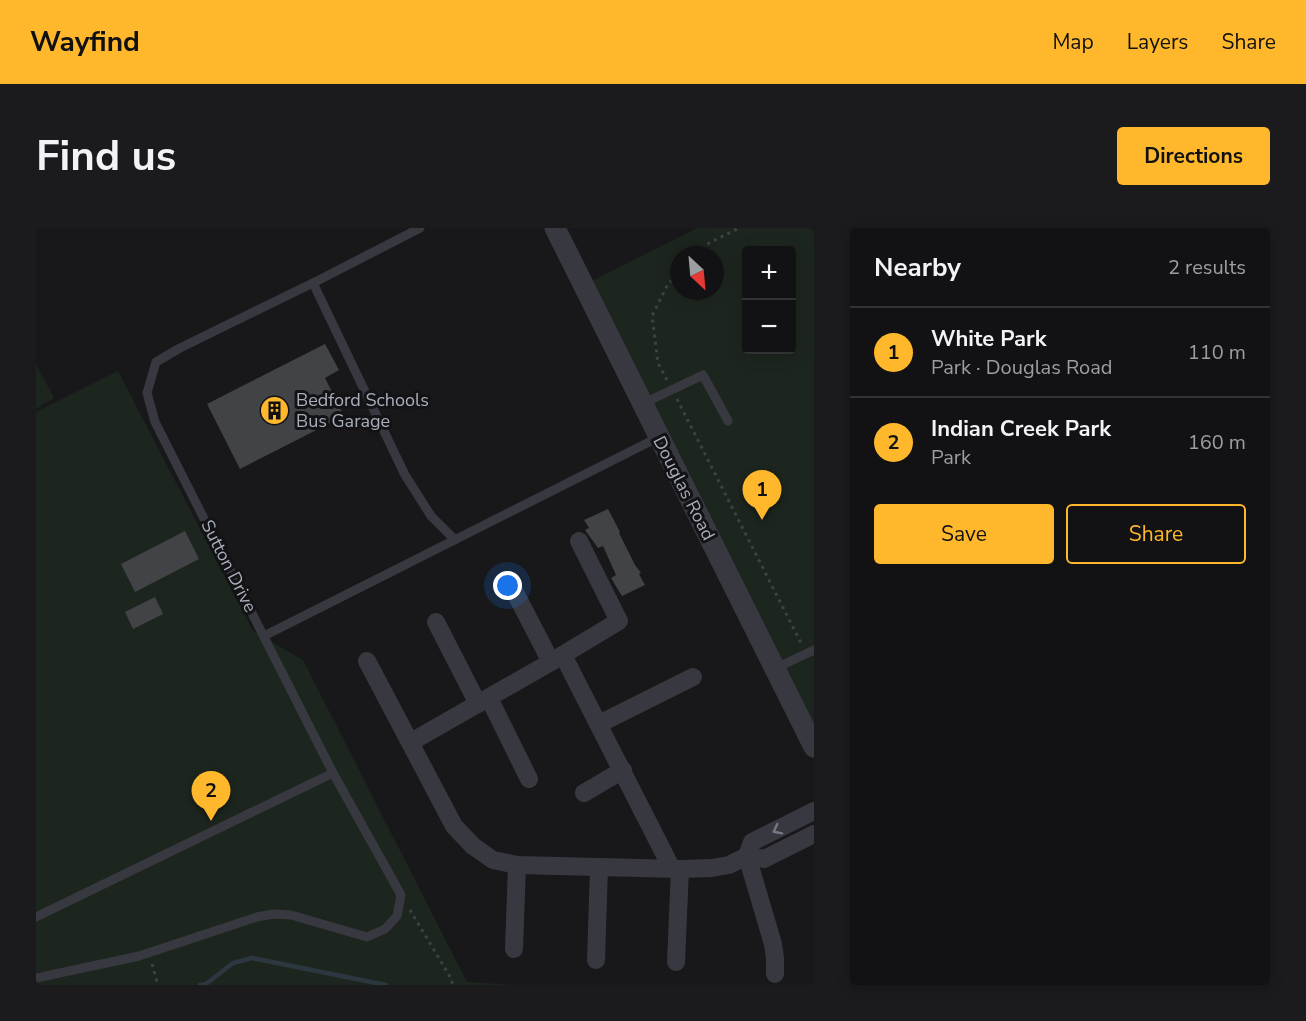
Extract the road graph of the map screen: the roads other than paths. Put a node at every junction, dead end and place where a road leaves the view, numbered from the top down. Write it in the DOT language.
graph roads {
  1 [pos="420,228"];
  2 [pos="555,228"];
  3 [pos="313,283"];
  4 [pos="642,404"];
  5 [pos="728,421"];
  6 [pos="659,438"];
  7 [pos="455,540"];
  8 [pos="579,542"];
  9 [pos="509,581"];
  10 [pos="436,622"];
  11 [pos="264,636"];
  12 [pos="810,651"];
  13 [pos="557,658"];
  14 [pos="367,661"];
  15 [pos="776,668"];
  16 [pos="693,677"];
  17 [pos="484,701"];
  18 [pos="600,724"];
  19 [pos="411,742"];
  20 [pos="814,747"];
  21 [pos="623,770"];
  22 [pos="333,773"];
  23 [pos="529,779"];
  24 [pos="584,794"];
  25 [pos="814,811"];
  26 [pos="814,834"];
  27 [pos="747,856"];
  28 [pos="517,865"];
  29 [pos="599,868"];
  30 [pos="676,869"];
  31 [pos="36,917"];
  32 [pos="514,950"];
  33 [pos="596,960"];
  34 [pos="676,962"];
  35 [pos="775,974"];
  36 [pos="36,978"];
  1 -- 3 [label="lane, Sutton Drive"];
  2 -- 4 [label="street, Douglas Road"];
  3 -- 7 [label="lane"];
  3 -- 11 [label="lane, Sutton Drive"];
  4 -- 5 [label="lane"];
  4 -- 6 [label="street, Douglas Road"];
  6 -- 7 [label="lane"];
  6 -- 15 [label="street, Douglas Road"];
  7 -- 11 [label="lane"];
  8 -- 13 [label="street"];
  9 -- 13 [label="street"];
  10 -- 17 [label="street"];
  11 -- 22 [label="lane, Sutton Drive"];
  12 -- 15 [label="lane"];
  13 -- 17 [label="street"];
  13 -- 18 [label="street"];
  14 -- 19 [label="street"];
  15 -- 20 [label="street, Douglas Road"];
  16 -- 18 [label="street"];
  17 -- 19 [label="street"];
  17 -- 23 [label="street"];
  18 -- 21 [label="street"];
  19 -- 28 [label="street"];
  21 -- 24 [label="street"];
  21 -- 30 [label="street"];
  22 -- 31 [label="lane"];
  22 -- 36 [label="lane, Sutton Drive"];
  25 -- 27 [label="street, one-way"];
  26 -- 27 [label="street"];
  27 -- 30 [label="street"];
  27 -- 35 [label="street"];
  28 -- 29 [label="street"];
  28 -- 32 [label="street"];
  29 -- 30 [label="street"];
  29 -- 33 [label="street"];
  30 -- 34 [label="street"];
}
